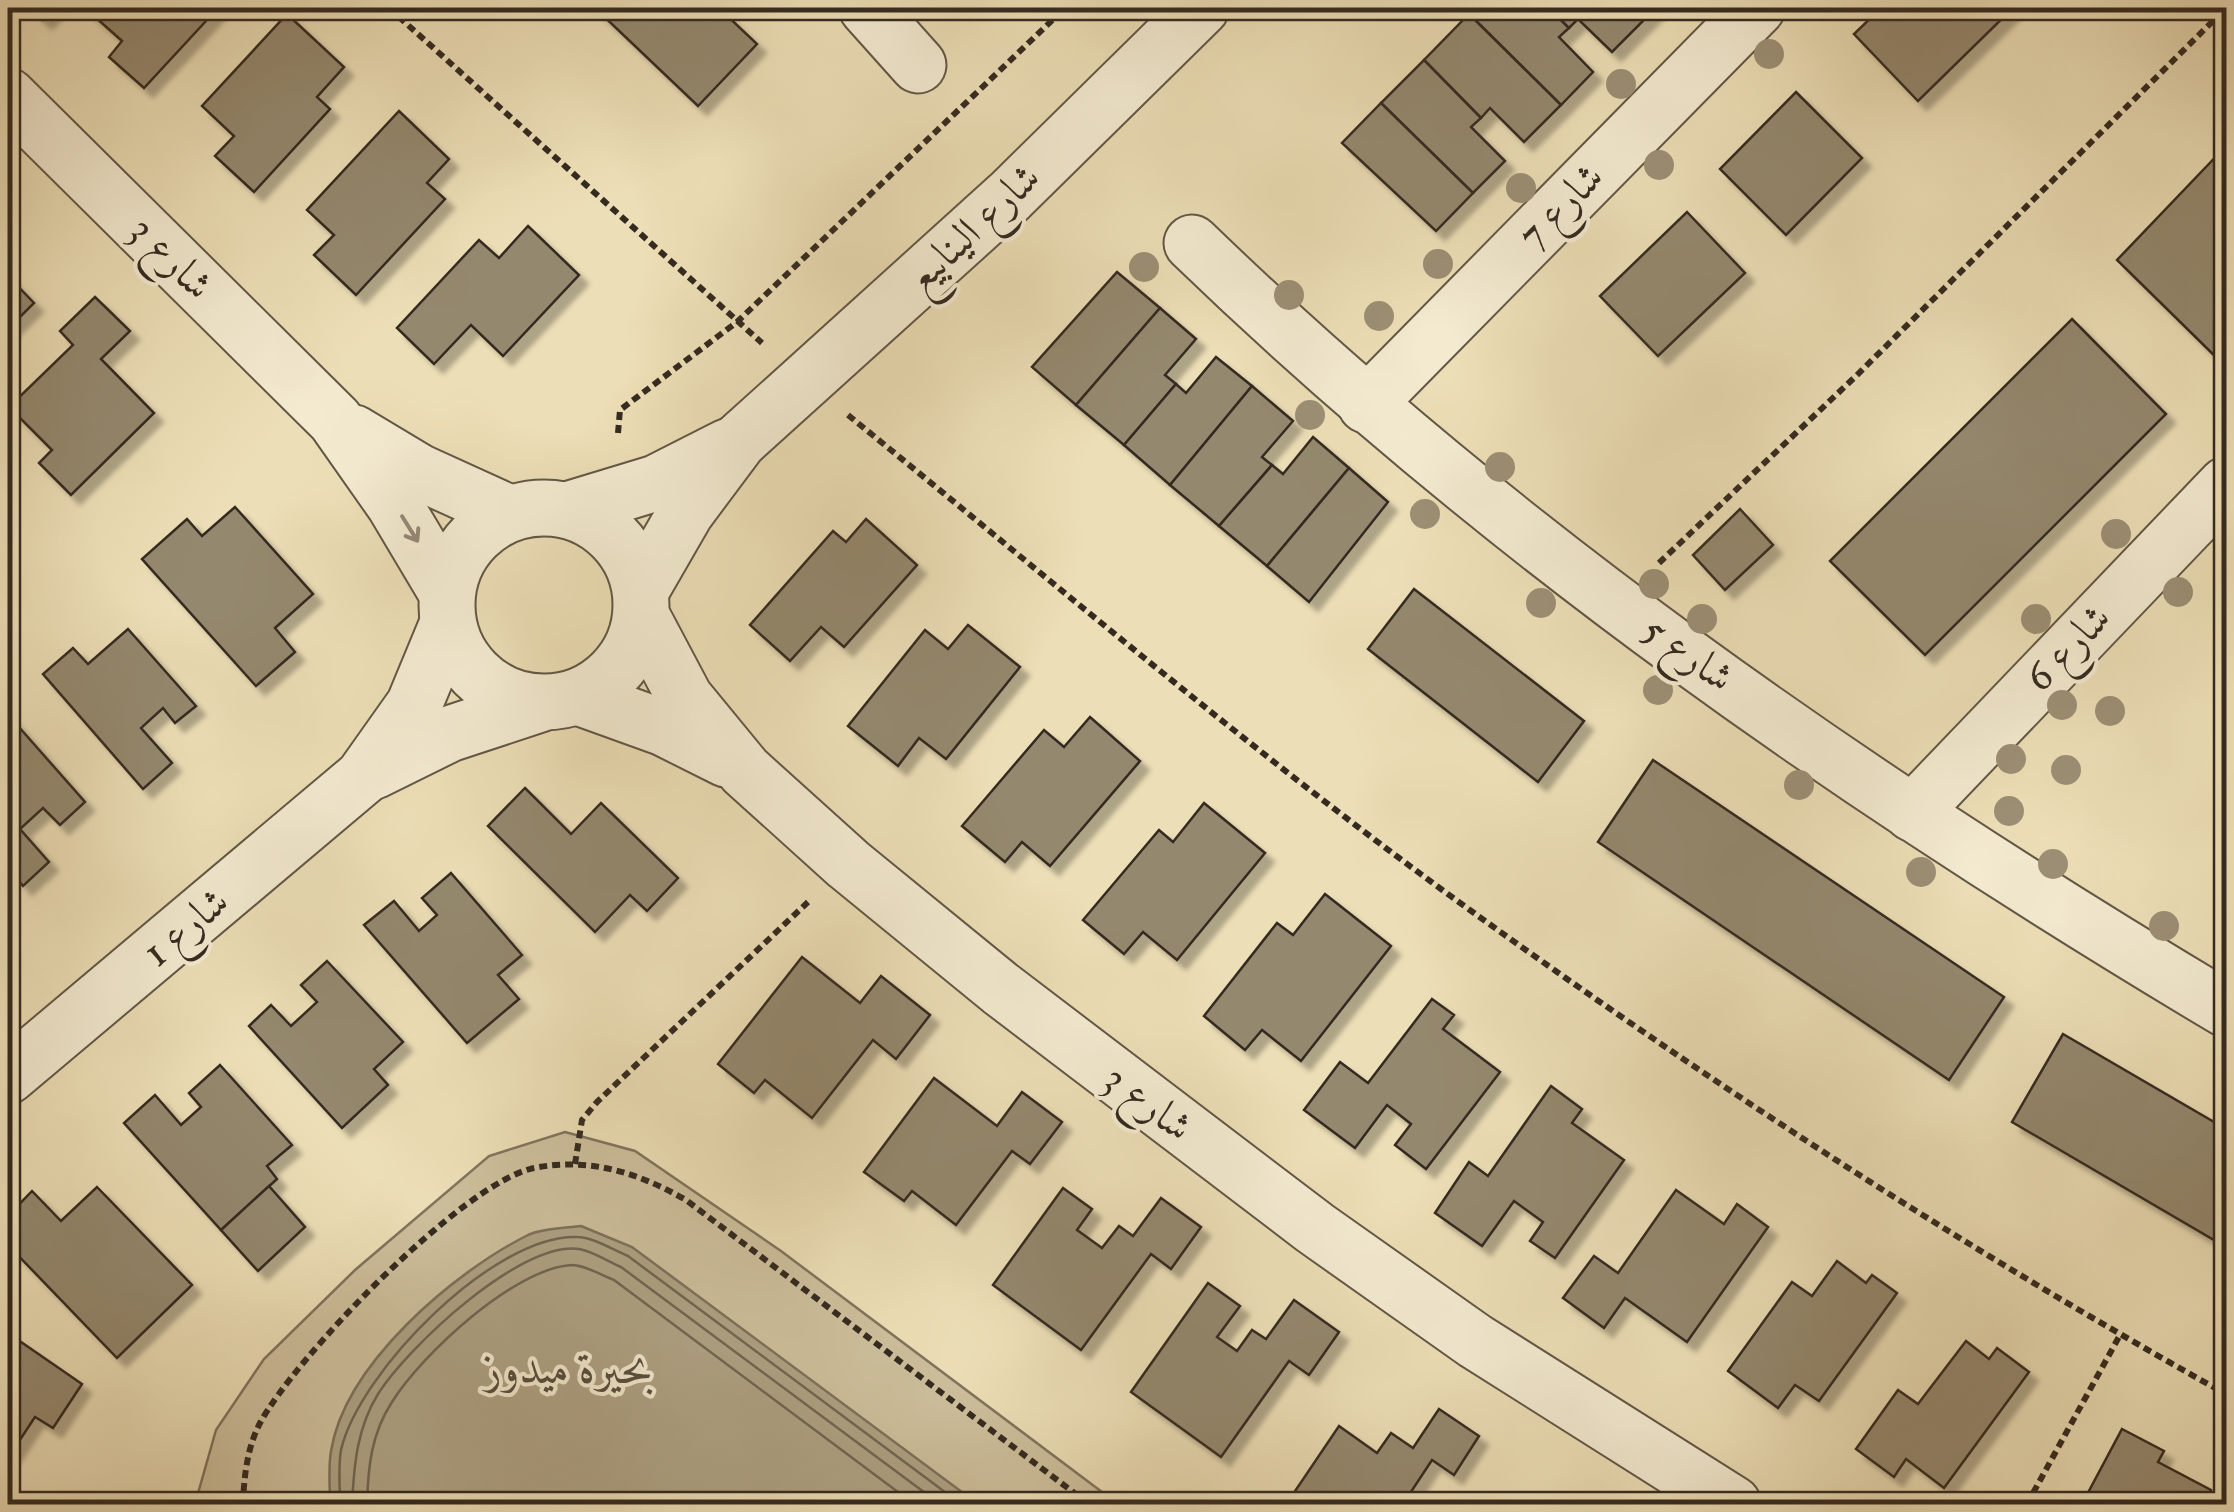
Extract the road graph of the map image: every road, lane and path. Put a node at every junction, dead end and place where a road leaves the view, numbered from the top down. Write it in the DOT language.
graph roads {
  1 [pos="389,8"];
  2 [pos="867,8"];
  3 [pos="1065,8"];
  4 [pos="1201,8"];
  5 [pos="1757,8"];
  6 [pos="2226,8"];
  7 [pos="918,65"];
  8 [pos="8,96"];
  9 [pos="1192,243"];
  10 [pos="737,322"];
  11 [pos="807,382"];
  12 [pos="1366,405"];
  13 [pos="335,420"];
  14 [pos="738,441"];
  15 [pos="2226,485"];
  16 [pos="589,504"];
  17 [pos="509,513"];
  18 [pos="641,602"];
  19 [pos="1616,603"];
  20 [pos="447,608"];
  21 [pos="559,700"];
  22 [pos="746,771"];
  23 [pos="362,777"];
  24 [pos="1912,813"];
  25 [pos="848,864"];
  26 [pos="2226,1009"];
  27 [pos="8,1076"];
  28 [pos="575,1164"];
  29 [pos="2120,1335"];
  30 [pos="2226,1394"];
  31 [pos="243,1504"];
  32 [pos="1088,1504"];
  33 [pos="1733,1504"];
  34 [pos="2027,1504"];
  1 -- 10 [label="path"];
  2 -- 7 [label="street"];
  3 -- 10 [label="path"];
  4 -- 11 [label="street, شارع الينابيع"];
  5 -- 12 [label="street, شارع 7"];
  6 -- 19 [label="path"];
  8 -- 13 [label="street, شارع 3"];
  9 -- 12 [label="street, شارع 5"];
  10 -- 11 [label="path"];
  10 -- 16 [label="path"];
  11 -- 14 [label="street, شارع الينابيع"];
  11 -- 29 [label="path"];
  12 -- 19 [label="street, شارع 5"];
  13 -- 17 [label="street, شارع 3"];
  13 -- 20 [label="street, شارع 3, one-way"];
  14 -- 16 [label="street, شارع الينابيع"];
  14 -- 18 [label="street, شارع الينابيع"];
  15 -- 24 [label="street, شارع 6"];
  16 -- 17 [label="street"];
  16 -- 18 [label="street"];
  17 -- 20 [label="street"];
  18 -- 21 [label="street"];
  18 -- 22 [label="street, شارع 3"];
  19 -- 24 [label="street, شارع 5"];
  20 -- 21 [label="street"];
  20 -- 23 [label="street, شارع 1"];
  21 -- 22 [label="street"];
  21 -- 23 [label="street, شارع 1"];
  22 -- 25 [label="street, شارع 3"];
  23 -- 27 [label="street, شارع 1"];
  24 -- 26 [label="street, شارع 5"];
  25 -- 28 [label="path"];
  25 -- 33 [label="street, شارع 3"];
  28 -- 31 [label="path"];
  28 -- 32 [label="path"];
  29 -- 30 [label="path"];
  29 -- 34 [label="path"];
}
